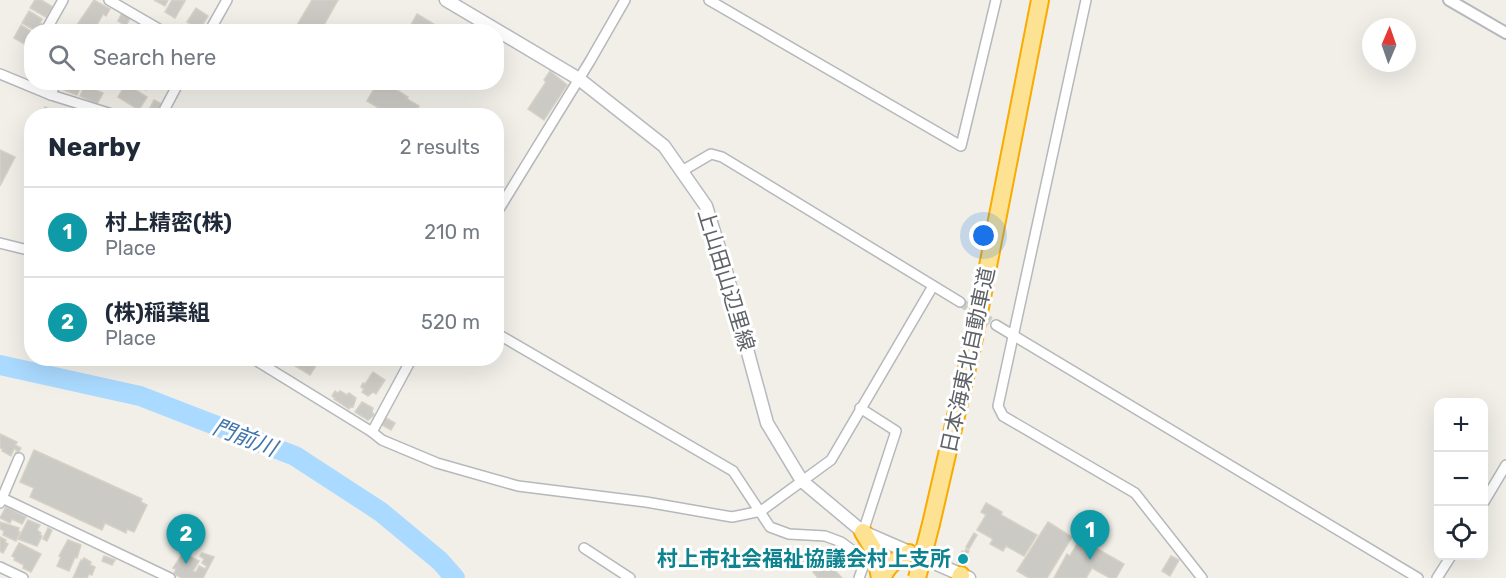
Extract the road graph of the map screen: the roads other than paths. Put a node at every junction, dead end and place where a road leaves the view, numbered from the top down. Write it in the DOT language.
graph roads {
  1 [pos="63,0"];
  2 [pos="109,0"];
  3 [pos="227,0"];
  4 [pos="446,0"];
  5 [pos="625,0"];
  6 [pos="709,0"];
  7 [pos="996,0"];
  8 [pos="1040,0"];
  9 [pos="1086,0"];
  10 [pos="1449,0"];
  11 [pos="50,24"];
  12 [pos="150,24"];
  13 [pos="214,24"];
  14 [pos="486,24"];
  15 [pos="1506,33"];
  16 [pos="504,34"];
  17 [pos="0,74"];
  18 [pos="579,79"];
  19 [pos="24,84"];
  20 [pos="39,90"];
  21 [pos="53,90"];
  22 [pos="175,90"];
  23 [pos="51,95"];
  24 [pos="92,108"];
  25 [pos="165,108"];
  26 [pos="682,171"];
  27 [pos="504,201"];
  28 [pos="0,243"];
  29 [pos="24,249"];
  30 [pos="933,286"];
  31 [pos="960,302"];
  32 [pos="996,325"];
  33 [pos="1014,334"];
  34 [pos="504,338"];
  35 [pos="265,366"];
  36 [pos="408,366"];
  37 [pos="860,408"];
  38 [pos="372,432"];
  39 [pos="19,458"];
  40 [pos="1506,465"];
  41 [pos="802,481"];
  42 [pos="1488,495"];
  43 [pos="1,500"];
  44 [pos="761,510"];
  45 [pos="862,532"];
  46 [pos="584,548"];
  47 [pos="909,554"];
  48 [pos="1448,560"];
  49 [pos="0,567"];
  50 [pos="963,577"];
  51 [pos="23,578"];
  52 [pos="170,578"];
  53 [pos="630,578"];
  54 [pos="860,578"];
  55 [pos="881,578"];
  56 [pos="917,578"];
  57 [pos="1202,578"];
  58 [pos="1418,578"];
  59 [pos="1437,578"];
  1 -- 11 [label="street"];
  2 -- 12 [label="street"];
  3 -- 13 [label="street"];
  4 -- 14 [label="main road, 上山田山辺里線"];
  5 -- 18 [label="street"];
  6 -- 7 [label="street"];
  8 -- 56 [label="highway, 日本海東北自動車道, bridge"];
  9 -- 33 [label="street"];
  10 -- 15 [label="street"];
  16 -- 18 [label="main road, 上山田山辺里線"];
  17 -- 19 [label="street"];
  18 -- 26 [label="main road, 上山田山辺里線"];
  18 -- 27 [label="street"];
  20 -- 23 [label="street"];
  21 -- 23 [label="street"];
  22 -- 25 [label="street"];
  23 -- 24 [label="street"];
  26 -- 30 [label="street"];
  26 -- 41 [label="main road, 上山田山辺里線"];
  28 -- 29 [label="street"];
  30 -- 31 [label="street"];
  30 -- 37 [label="street"];
  32 -- 33 [label="street"];
  33 -- 57 [label="street"];
  33 -- 58 [label="street"];
  34 -- 44 [label="street"];
  35 -- 38 [label="street"];
  36 -- 38 [label="street"];
  37 -- 41 [label="street"];
  37 -- 45 [label="street"];
  38 -- 44 [label="street"];
  39 -- 43 [label="street"];
  40 -- 42 [label="street"];
  41 -- 44 [label="street"];
  41 -- 45 [label="main road, 上山田山辺里線"];
  43 -- 52 [label="street"];
  44 -- 54 [label="street"];
  45 -- 47 [label="main road, 上山田山辺里線"];
  45 -- 55 [label="highway"];
  46 -- 53 [label="street"];
  47 -- 50 [label="main road, 上山田山辺里線"];
  47 -- 55 [label="highway"];
  48 -- 59 [label="street"];
  49 -- 51 [label="street"];
}
